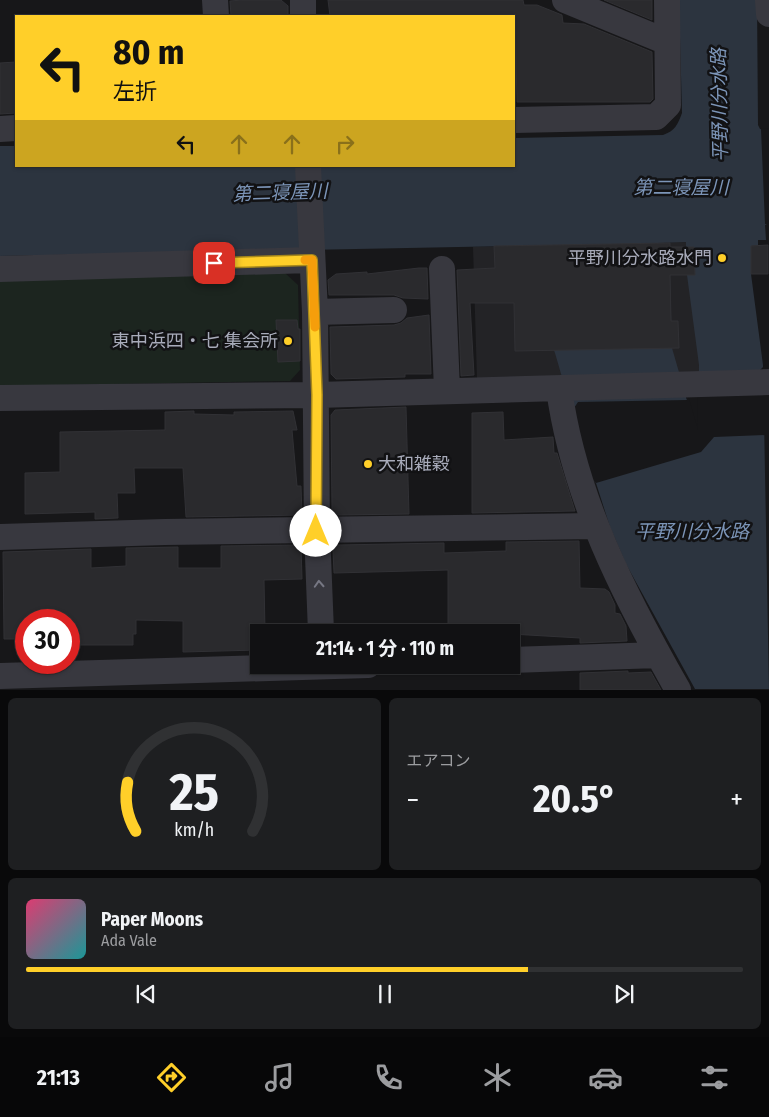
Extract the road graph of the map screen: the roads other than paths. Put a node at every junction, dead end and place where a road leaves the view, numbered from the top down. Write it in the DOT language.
graph roads {
  1 [pos="215,0"];
  2 [pos="303,0"];
  3 [pos="565,0"];
  4 [pos="667,0"];
  5 [pos="768,0"];
  6 [pos="769,14"];
  7 [pos="216,15"];
  8 [pos="303,15"];
  9 [pos="667,42"];
  10 [pos="515,120"];
  11 [pos="15,128"];
  12 [pos="0,129"];
  13 [pos="308,167"];
  14 [pos="311,258"];
  15 [pos="0,269"];
  16 [pos="442,269"];
  17 [pos="394,310"];
  18 [pos="314,312"];
  19 [pos="768,382"];
  20 [pos="560,389"];
  21 [pos="446,390"];
  22 [pos="317,395"];
  23 [pos="0,398"];
  24 [pos="594,526"];
  25 [pos="316,531"];
  26 [pos="0,537"];
  27 [pos="321,624"];
  28 [pos="658,655"];
  29 [pos="520,660"];
  30 [pos="323,674"];
  31 [pos="0,676"];
  32 [pos="678,690"];
  1 -- 7 [label="street"];
  2 -- 8 [label="street"];
  3 -- 9 [label="street"];
  4 -- 9 [label="street"];
  5 -- 6 [label="street"];
  9 -- 10 [label="street"];
  11 -- 12 [label="street"];
  13 -- 14 [label="street"];
  14 -- 15 [label="street"];
  14 -- 18 [label="street"];
  16 -- 21 [label="street"];
  17 -- 18 [label="street"];
  18 -- 22 [label="street"];
  19 -- 20 [label="street"];
  20 -- 21 [label="street"];
  20 -- 24 [label="street"];
  21 -- 22 [label="street"];
  22 -- 23 [label="street"];
  22 -- 25 [label="street"];
  24 -- 25 [label="street"];
  24 -- 28 [label="street"];
  25 -- 26 [label="street"];
  27 -- 25 [label="street, one-way"];
  28 -- 29 [label="street"];
  28 -- 32 [label="street"];
  30 -- 31 [label="street"];
}
